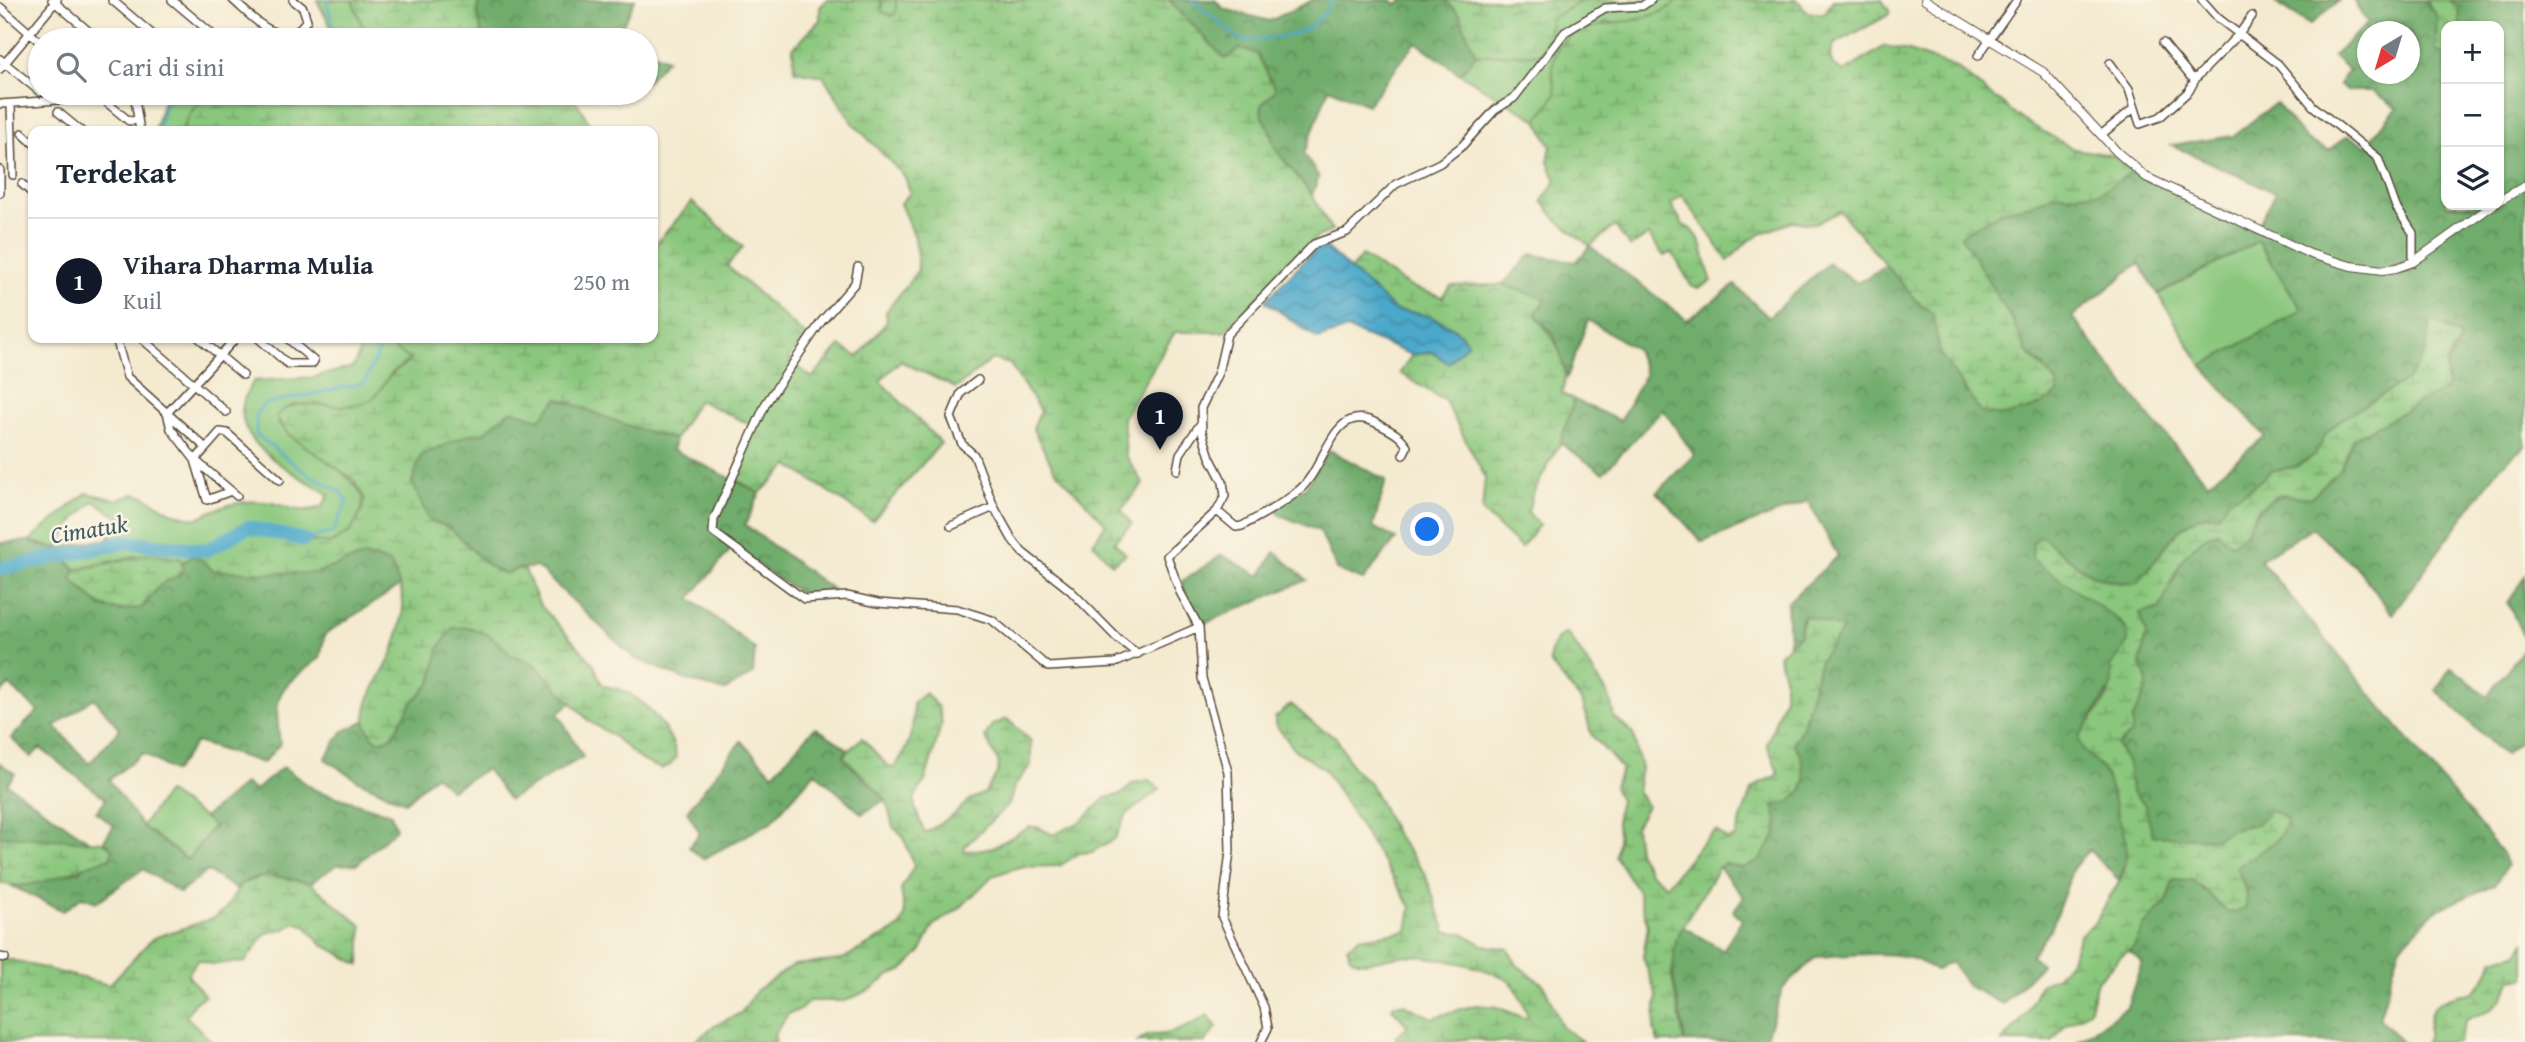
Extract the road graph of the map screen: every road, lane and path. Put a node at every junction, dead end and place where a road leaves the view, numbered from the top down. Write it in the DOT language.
graph roads {
  1 [pos="112,0"];
  2 [pos="172,0"];
  3 [pos="233,0"];
  4 [pos="293,0"];
  5 [pos="1651,0"];
  6 [pos="1925,0"];
  7 [pos="2017,0"];
  8 [pos="2202,0"];
  9 [pos="55,1"];
  10 [pos="0,7"];
  11 [pos="2252,16"];
  12 [pos="34,28"];
  13 [pos="85,28"];
  14 [pos="145,28"];
  15 [pos="204,28"];
  16 [pos="266,28"];
  17 [pos="300,28"];
  18 [pos="28,31"];
  19 [pos="2240,33"];
  20 [pos="28,35"];
  21 [pos="1990,38"];
  22 [pos="2163,43"];
  23 [pos="1978,56"];
  24 [pos="2,63"];
  25 [pos="2110,63"];
  26 [pos="2196,78"];
  27 [pos="28,83"];
  28 [pos="28,103"];
  29 [pos="0,104"];
  30 [pos="11,105"];
  31 [pos="110,105"];
  32 [pos="136,105"];
  33 [pos="2133,108"];
  34 [pos="58,112"];
  35 [pos="138,120"];
  36 [pos="75,126"];
  37 [pos="139,126"];
  38 [pos="22,133"];
  39 [pos="2102,134"];
  40 [pos="28,138"];
  41 [pos="0,170"];
  42 [pos="13,175"];
  43 [pos="22,184"];
  44 [pos="2525,186"];
  45 [pos="28,189"];
  46 [pos="0,193"];
  47 [pos="2504,198"];
  48 [pos="2486,210"];
  49 [pos="2413,262"];
  50 [pos="858,267"];
  51 [pos="118,343"];
  52 [pos="147,343"];
  53 [pos="205,343"];
  54 [pos="232,343"];
  55 [pos="263,343"];
  56 [pos="293,343"];
  57 [pos="220,356"];
  58 [pos="243,376"];
  59 [pos="978,380"];
  60 [pos="194,384"];
  61 [pos="226,412"];
  62 [pos="167,413"];
  63 [pos="1201,422"];
  64 [pos="206,448"];
  65 [pos="1404,455"];
  66 [pos="195,460"];
  67 [pos="1177,470"];
  68 [pos="281,480"];
  69 [pos="994,507"];
  70 [pos="1217,511"];
  71 [pos="951,526"];
  72 [pos="1199,627"];
  73 [pos="1138,654"];
  74 [pos="1261,1042"];
  1 -- 14 [label="street"];
  2 -- 15 [label="street"];
  3 -- 16 [label="street"];
  4 -- 17 [label="street"];
  5 -- 63 [label="street"];
  6 -- 21 [label="street"];
  7 -- 21 [label="street"];
  8 -- 19 [label="street"];
  9 -- 12 [label="street"];
  9 -- 13 [label="street"];
  10 -- 18 [label="street"];
  11 -- 19 [label="street"];
  19 -- 26 [label="street"];
  19 -- 49 [label="street"];
  20 -- 24 [label="street"];
  21 -- 23 [label="street"];
  21 -- 39 [label="street"];
  22 -- 26 [label="street"];
  24 -- 27 [label="street"];
  25 -- 33 [label="street"];
  26 -- 33 [label="street"];
  28 -- 30 [label="street"];
  29 -- 30 [label="street"];
  30 -- 42 [label="street"];
  31 -- 35 [label="street"];
  32 -- 35 [label="street"];
  33 -- 39 [label="street"];
  34 -- 36 [label="street"];
  35 -- 37 [label="street"];
  38 -- 40 [label="street"];
  39 -- 49 [label="street"];
  41 -- 46 [label="street"];
  43 -- 45 [label="street"];
  44 -- 47 [label="street"];
  48 -- 49 [label="street"];
  50 -- 73 [label="street"];
  51 -- 62 [label="street"];
  52 -- 60 [label="street"];
  53 -- 57 [label="street"];
  54 -- 57 [label="street"];
  55 -- 56 [label="street"];
  57 -- 58 [label="street"];
  57 -- 60 [label="street"];
  59 -- 69 [label="street"];
  60 -- 61 [label="street"];
  60 -- 62 [label="street"];
  62 -- 64 [label="street"];
  62 -- 66 [label="street"];
  63 -- 67 [label="street"];
  63 -- 70 [label="street"];
  64 -- 66 [label="street"];
  64 -- 68 [label="street"];
  65 -- 70 [label="street"];
  66 -- 66 [label="street"];
  69 -- 71 [label="street"];
  69 -- 73 [label="street"];
  70 -- 72 [label="street"];
  72 -- 73 [label="street"];
  72 -- 74 [label="street"];
}
